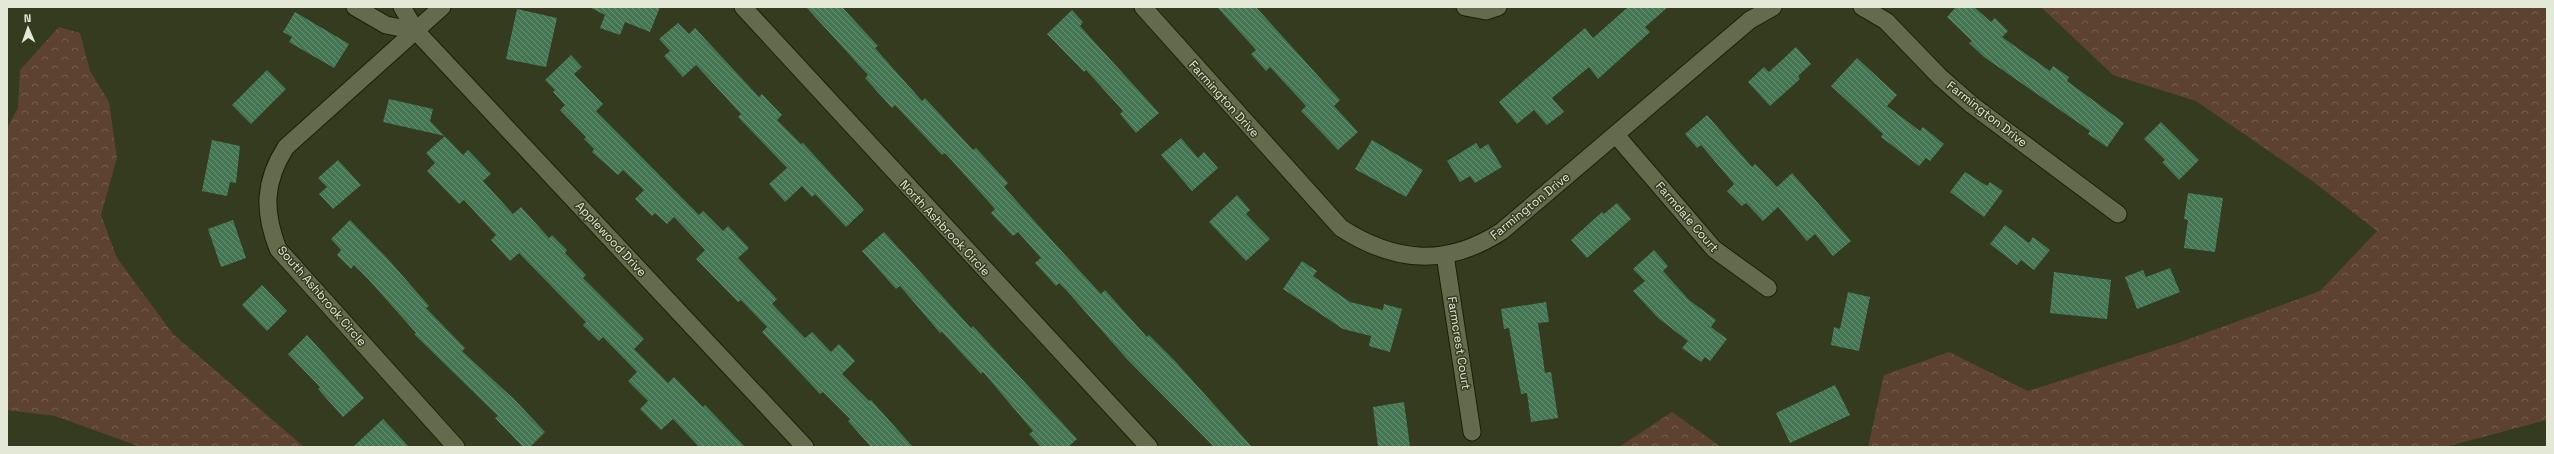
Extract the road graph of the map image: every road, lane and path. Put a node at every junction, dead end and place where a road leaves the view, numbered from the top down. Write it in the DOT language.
graph roads {
  1 [pos="355,7"];
  2 [pos="402,7"];
  3 [pos="442,7"];
  4 [pos="743,7"];
  5 [pos="1143,7"];
  6 [pos="1465,7"];
  7 [pos="1498,7"];
  8 [pos="1773,7"];
  9 [pos="1862,7"];
  10 [pos="416,31"];
  11 [pos="1616,135"];
  12 [pos="2118,214"];
  13 [pos="1446,255"];
  14 [pos="1768,288"];
  15 [pos="1472,432"];
  16 [pos="456,447"];
  17 [pos="805,447"];
  18 [pos="1149,447"];
  1 -- 10 [label="street"];
  2 -- 10 [label="street, Applewood Drive"];
  3 -- 10 [label="street"];
  4 -- 18 [label="street, North Ashbrook Circle"];
  5 -- 13 [label="street, Farmington Drive"];
  6 -- 7 [label="street"];
  8 -- 11 [label="street, Farmington Drive"];
  9 -- 12 [label="street, Farmington Drive"];
  10 -- 16 [label="street, South Ashbrook Circle"];
  10 -- 17 [label="street, Applewood Drive"];
  11 -- 13 [label="street, Farmington Drive"];
  11 -- 14 [label="street, Farmdale Court"];
  13 -- 15 [label="street, Farmcrest Court"];
}
